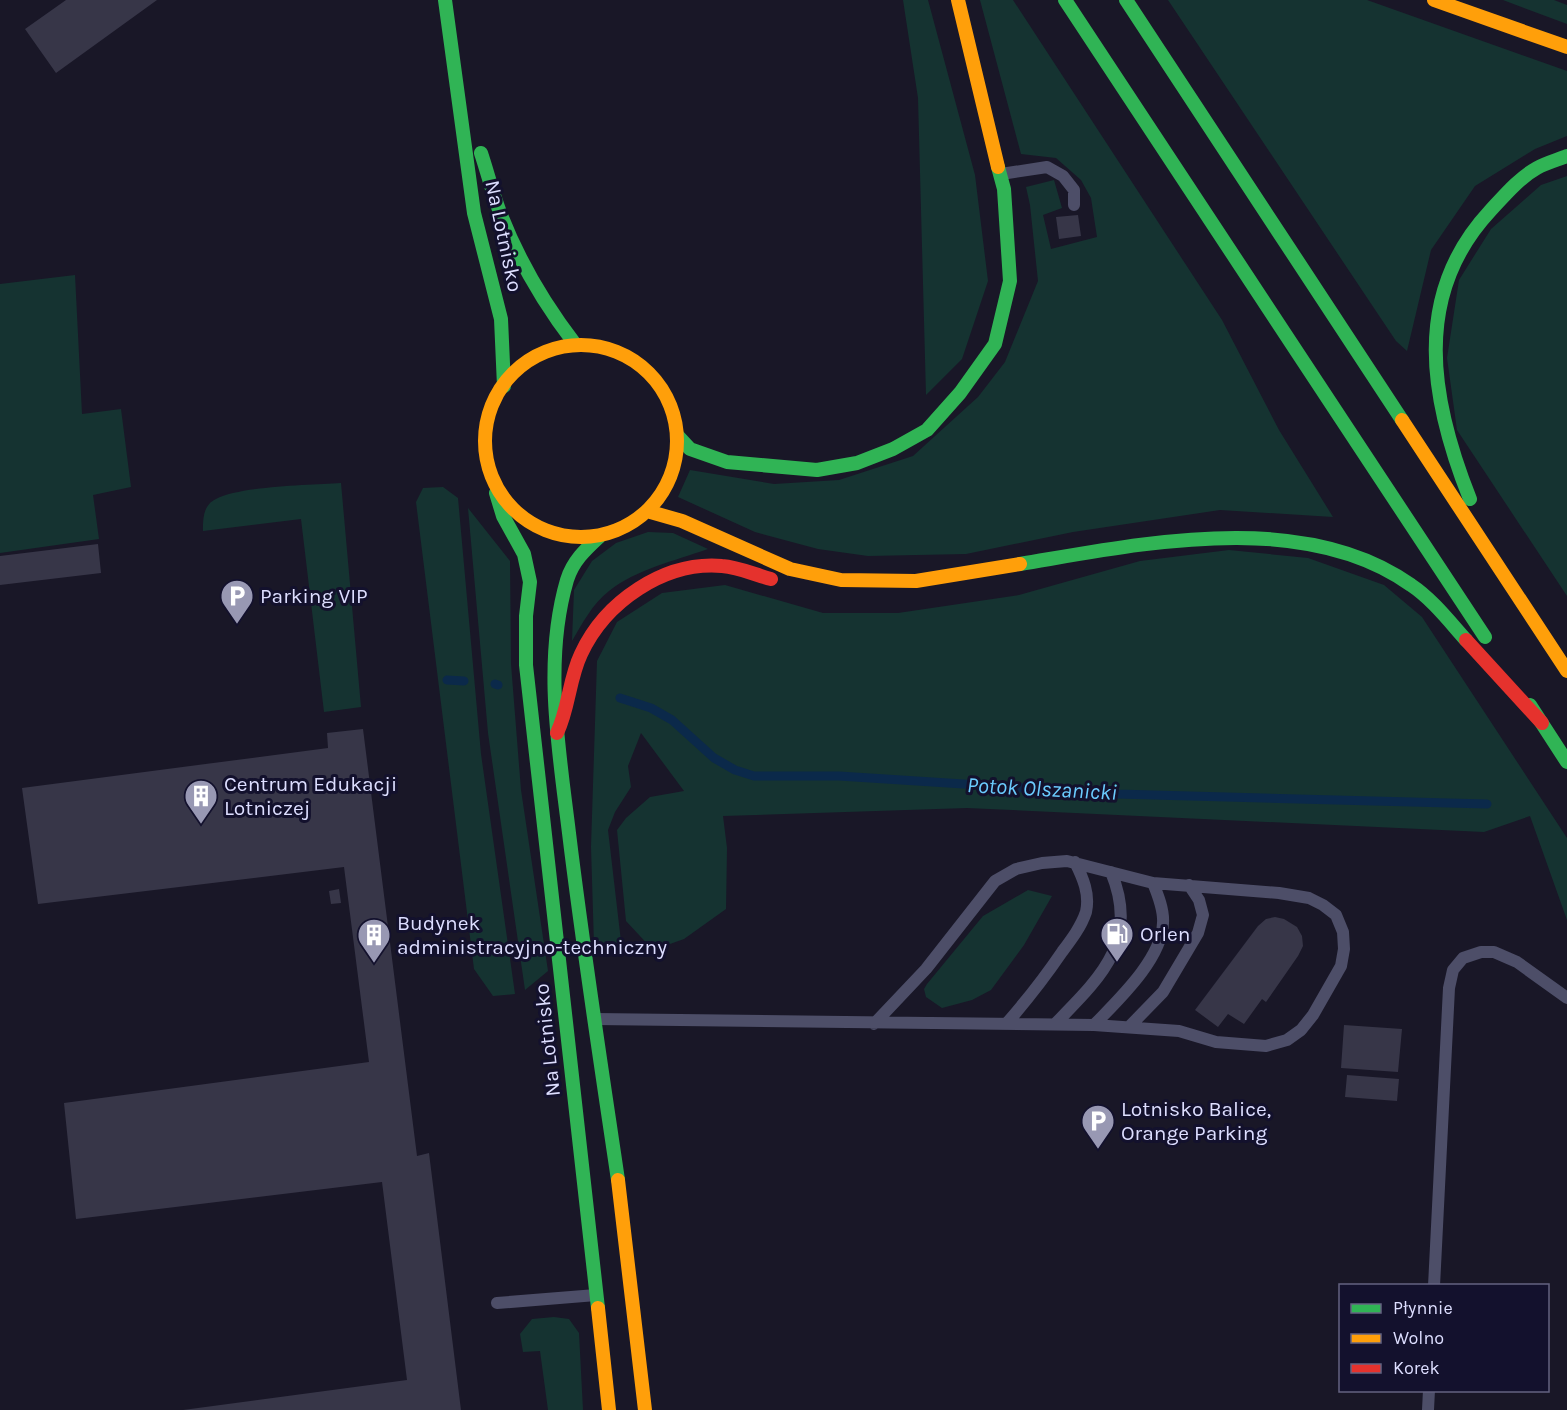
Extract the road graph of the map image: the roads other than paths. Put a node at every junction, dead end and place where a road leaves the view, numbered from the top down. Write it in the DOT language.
graph roads {
  1 [pos="445,0"];
  2 [pos="958,0"];
  3 [pos="1065,0"];
  4 [pos="1126,0"];
  5 [pos="1434,0"];
  6 [pos="1567,47"];
  7 [pos="459,95"];
  8 [pos="1567,156"];
  9 [pos="1000,174"];
  10 [pos="1074,205"];
  11 [pos="575,344"];
  12 [pos="504,386"];
  13 [pos="677,435"];
  14 [pos="496,493"];
  15 [pos="647,511"];
  16 [pos="599,537"];
  17 [pos="1496,562"];
  18 [pos="828,577"];
  19 [pos="1567,671"];
  20 [pos="1542,723"];
  21 [pos="557,733"];
  22 [pos="1567,762"];
  23 [pos="1075,862"];
  24 [pos="1111,872"];
  25 [pos="1153,883"];
  26 [pos="1189,885"];
  27 [pos="1567,998"];
  28 [pos="595,1019"];
  29 [pos="1007,1023"];
  30 [pos="874,1024"];
  31 [pos="1055,1024"];
  32 [pos="1094,1025"];
  33 [pos="1129,1027"];
  34 [pos="1434,1284"];
  35 [pos="598,1295"];
  36 [pos="497,1303"];
  37 [pos="1429,1392"];
  38 [pos="609,1410"];
  39 [pos="645,1410"];
  40 [pos="1428,1410"];
  1 -- 7 [label="main road, Na Lotnisko"];
  2 -- 9 [label="main road"];
  3 -- 20 [label="main road"];
  4 -- 17 [label="main road"];
  5 -- 6 [label="main road"];
  7 -- 11 [label="main road, Na Lotnisko"];
  7 -- 12 [label="main road, Na Lotnisko"];
  8 -- 17 [label="main road"];
  9 -- 10 [label="lane"];
  9 -- 13 [label="main road"];
  11 -- 12 [label="main road"];
  11 -- 13 [label="main road"];
  12 -- 14 [label="main road"];
  13 -- 15 [label="main road"];
  14 -- 16 [label="main road"];
  14 -- 35 [label="main road, Na Lotnisko"];
  15 -- 16 [label="main road"];
  15 -- 18 [label="main road"];
  16 -- 21 [label="main road"];
  17 -- 19 [label="main road"];
  18 -- 20 [label="main road"];
  18 -- 21 [label="main road"];
  20 -- 22 [label="main road"];
  21 -- 28 [label="main road"];
  23 -- 24 [label="lane"];
  23 -- 29 [label="lane"];
  23 -- 30 [label="lane"];
  24 -- 25 [label="lane"];
  24 -- 31 [label="lane"];
  25 -- 26 [label="lane"];
  25 -- 32 [label="lane"];
  26 -- 33 [label="lane"];
  26 -- 33 [label="lane"];
  27 -- 34 [label="lane"];
  28 -- 30 [label="lane"];
  28 -- 39 [label="main road"];
  29 -- 30 [label="lane"];
  29 -- 31 [label="lane"];
  31 -- 32 [label="lane"];
  32 -- 33 [label="lane"];
  35 -- 36 [label="lane"];
  35 -- 38 [label="main road, Na Lotnisko"];
  37 -- 40 [label="lane"];
}
